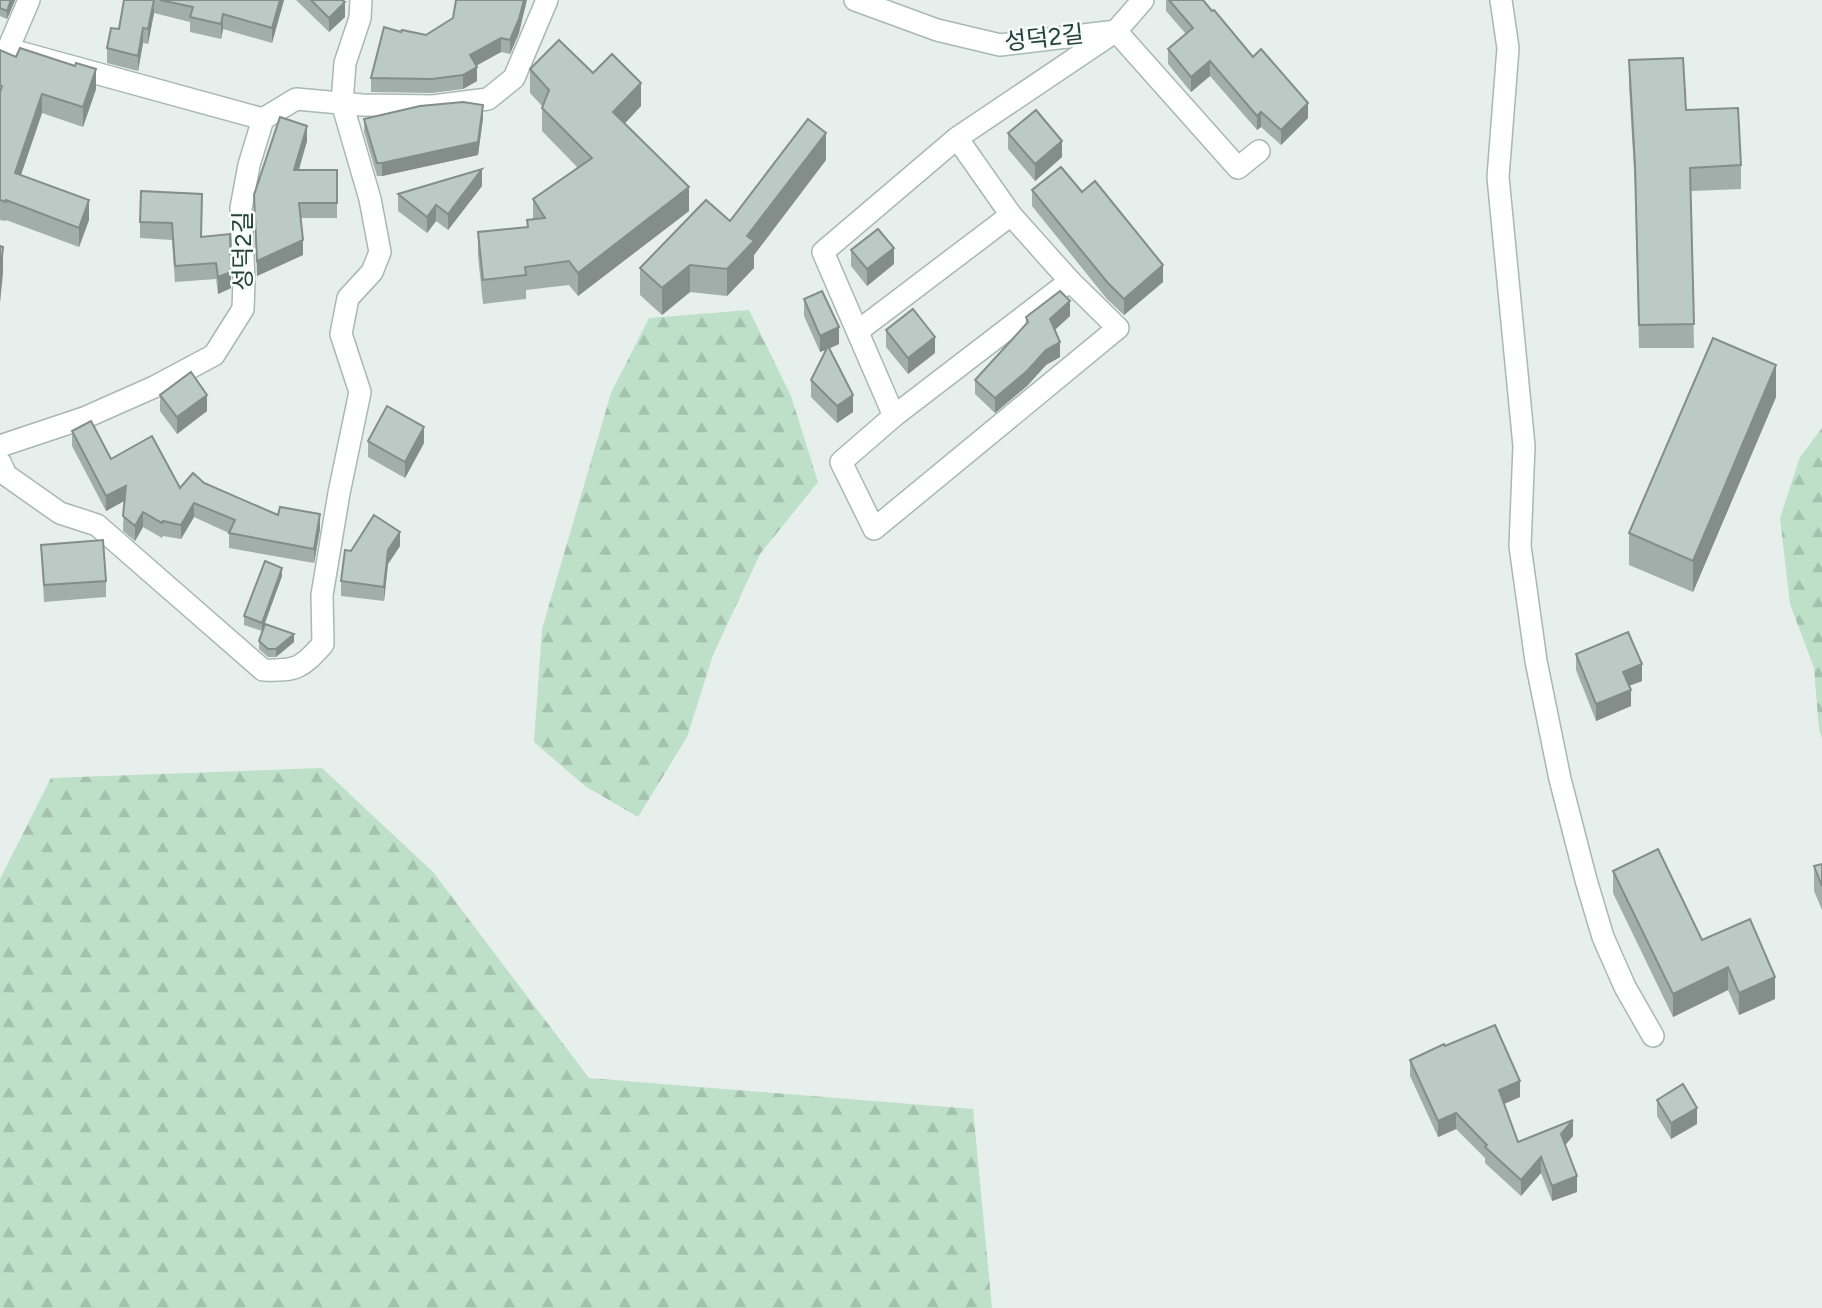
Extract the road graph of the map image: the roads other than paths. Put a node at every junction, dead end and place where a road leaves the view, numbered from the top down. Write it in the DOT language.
graph roads {
  1 [pos="29,0"];
  2 [pos="361,0"];
  3 [pos="547,0"];
  4 [pos="855,0"];
  5 [pos="1143,0"];
  6 [pos="1501,0"];
  7 [pos="1116,31"];
  8 [pos="342,103"];
  9 [pos="263,119"];
  10 [pos="957,138"];
  11 [pos="1259,150"];
  12 [pos="1011,215"];
  13 [pos="1070,281"];
  14 [pos="858,331"];
  15 [pos="894,416"];
  16 [pos="0,446"];
  17 [pos="0,462"];
  18 [pos="1653,1036"];
  1 -- 9 [label="street"];
  2 -- 8 [label="street"];
  3 -- 8 [label="street"];
  4 -- 7 [label="street, 성덕2길"];
  5 -- 7 [label="street, 성덕2길"];
  6 -- 18 [label="street"];
  7 -- 10 [label="street"];
  7 -- 11 [label="street"];
  8 -- 9 [label="street"];
  8 -- 17 [label="street"];
  9 -- 16 [label="street, 성덕2길"];
  10 -- 12 [label="street"];
  10 -- 14 [label="street"];
  12 -- 13 [label="street"];
  12 -- 14 [label="street"];
  13 -- 15 [label="street"];
  13 -- 15 [label="street"];
  14 -- 15 [label="street"];
}
